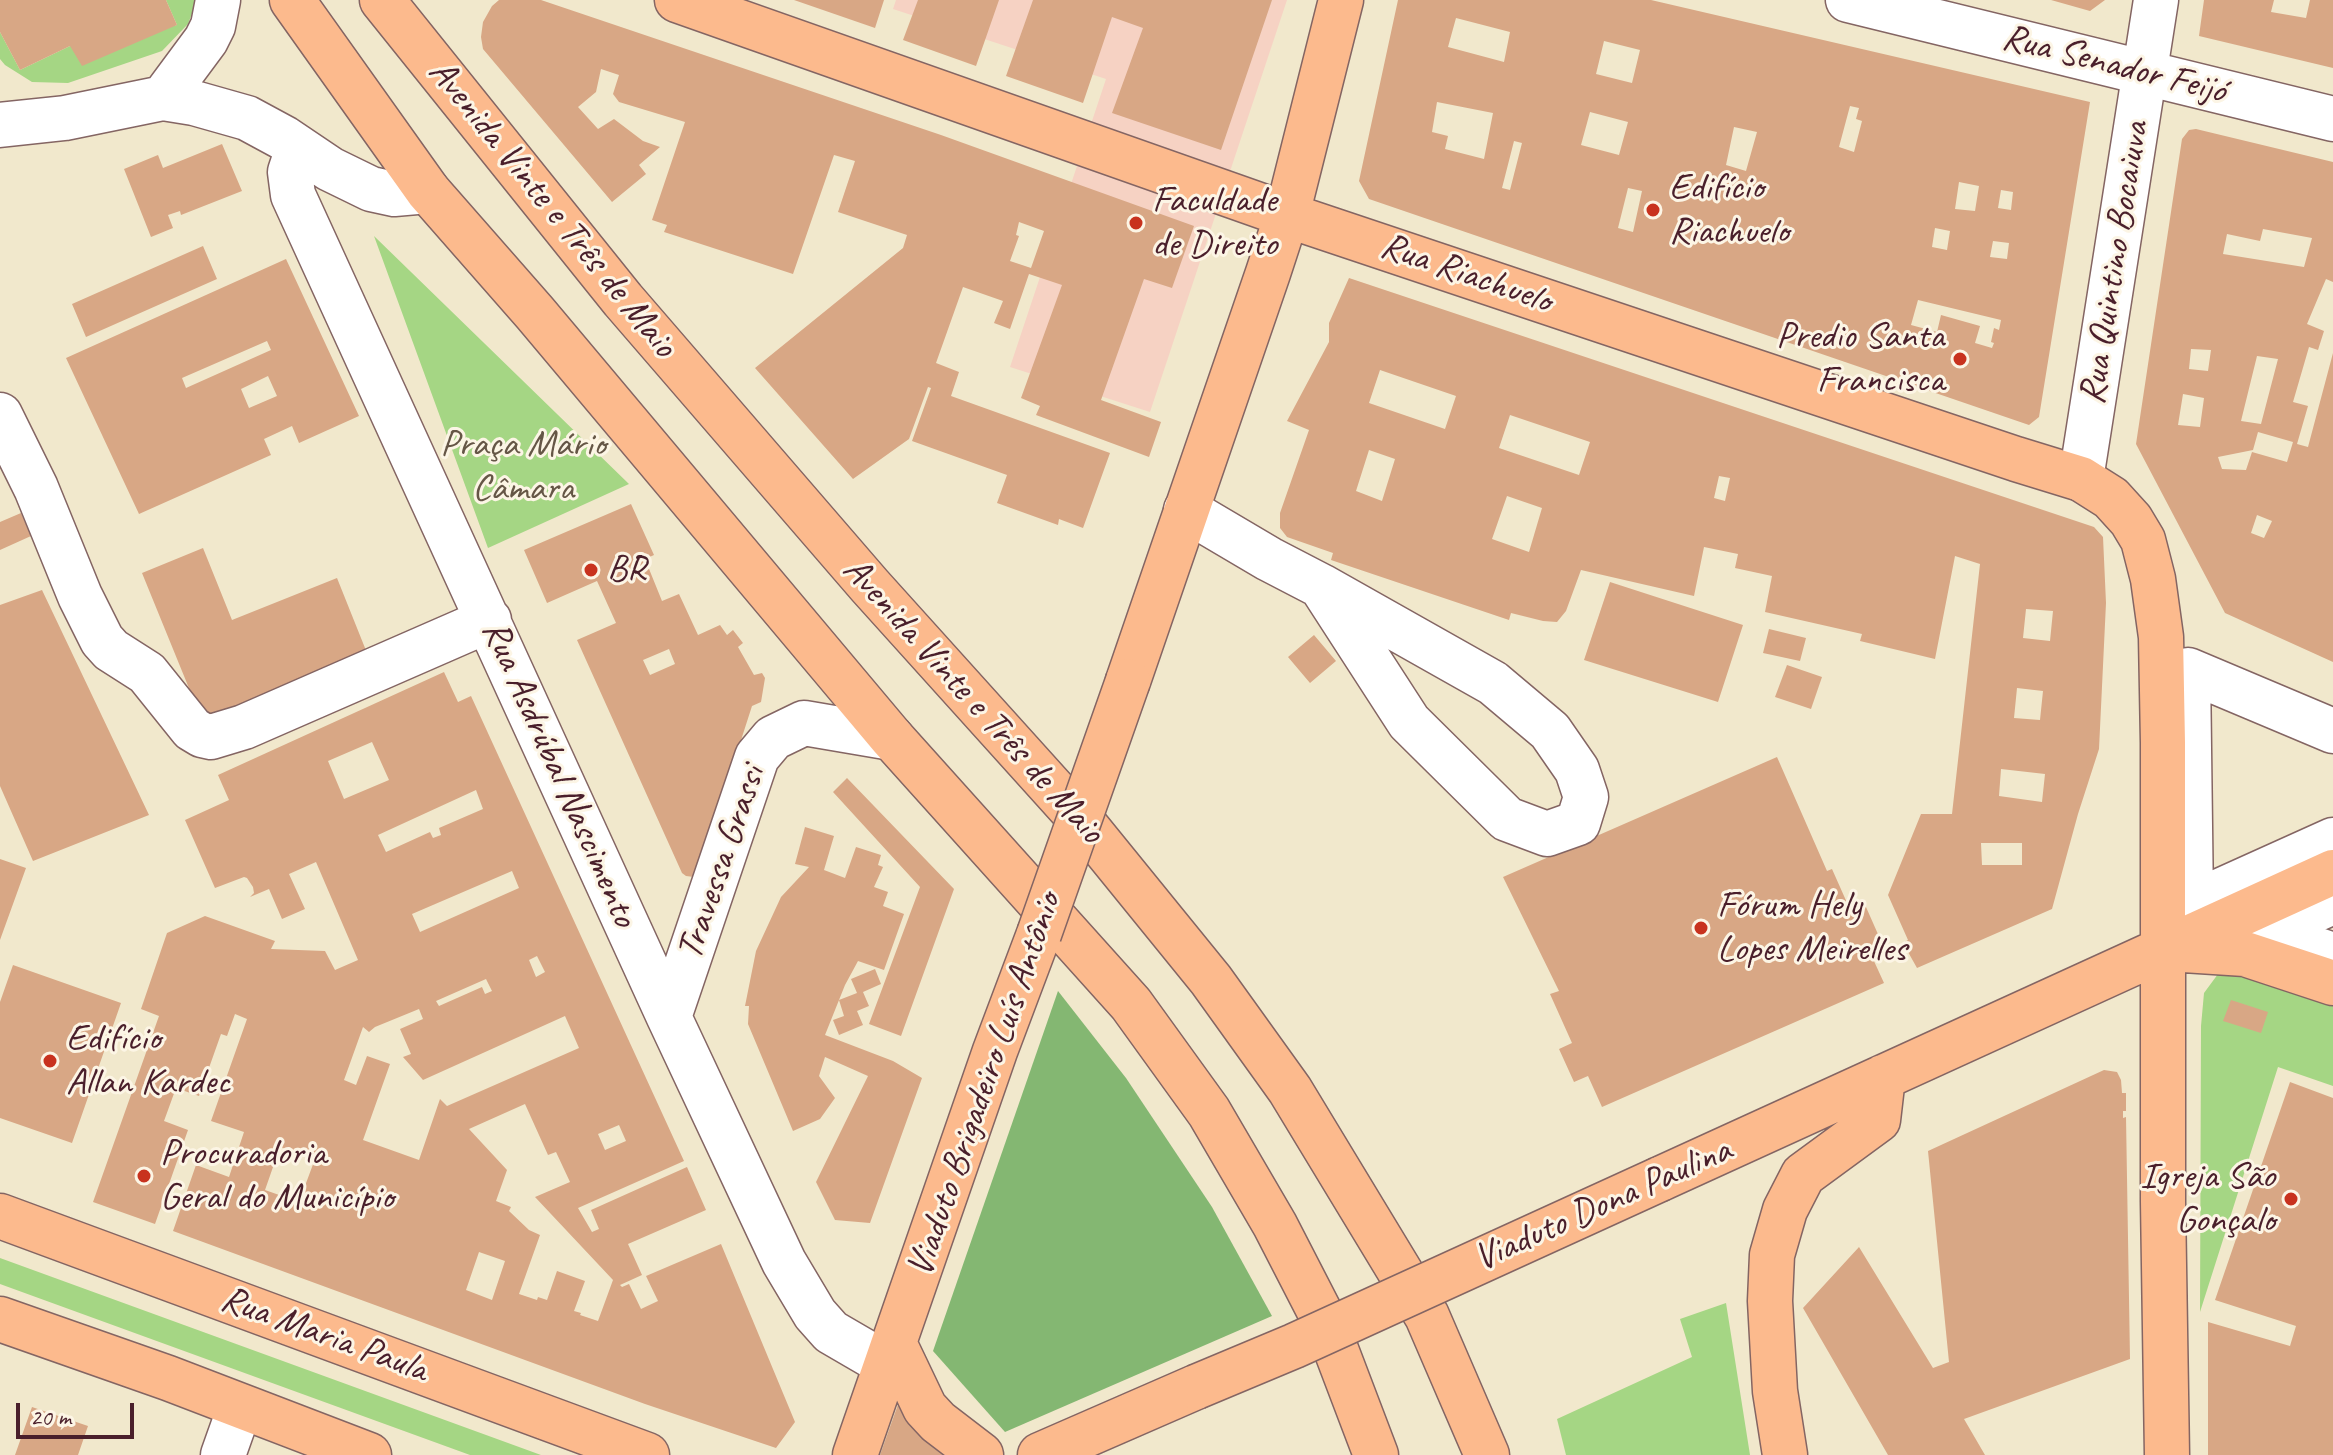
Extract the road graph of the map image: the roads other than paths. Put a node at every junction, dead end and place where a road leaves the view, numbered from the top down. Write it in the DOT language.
graph roads {
  1 [pos="218,0"];
  2 [pos="292,0"];
  3 [pos="382,0"];
  4 [pos="677,0"];
  5 [pos="1341,0"];
  6 [pos="1848,0"];
  7 [pos="2156,0"];
  8 [pos="2145,72"];
  9 [pos="163,98"];
  10 [pos="0,104"];
  11 [pos="65,118"];
  12 [pos="2333,119"];
  13 [pos="0,125"];
  14 [pos="298,148"];
  15 [pos="428,191"];
  16 [pos="1287,215"];
  17 [pos="0,415"];
  18 [pos="2081,479"];
  19 [pos="1186,510"];
  20 [pos="1321,586"];
  21 [pos="489,620"];
  22 [pos="2161,637"];
  23 [pos="2333,709"];
  24 [pos="2333,731"];
  25 [pos="892,738"];
  26 [pos="2333,840"];
  27 [pos="2333,872"];
  28 [pos="2333,902"];
  29 [pos="2162,949"];
  30 [pos="2333,955"];
  31 [pos="2333,983"];
  32 [pos="669,1017"];
  33 [pos="1883,1077"];
  34 [pos="0,1216"];
  35 [pos="0,1319"];
  36 [pos="890,1353"];
  37 [pos="240,1407"];
  38 [pos="223,1455"];
  39 [pos="369,1455"];
  40 [pos="647,1455"];
  41 [pos="855,1455"];
  42 [pos="981,1455"];
  43 [pos="1040,1455"];
  44 [pos="1376,1455"];
  45 [pos="1487,1455"];
  46 [pos="1785,1455"];
  47 [pos="2167,1455"];
  1 -- 9 [label="street"];
  2 -- 15 [label="main road, Avenida Vinte e Três de Maio"];
  3 -- 45 [label="main road, Avenida Vinte e Três de Maio"];
  4 -- 16 [label="main road, Rua Riachuelo"];
  5 -- 16 [label="main road, Viaduto Brigadeiro Luís Antônio"];
  6 -- 8 [label="street, Rua Senador Feijó"];
  7 -- 8 [label="street, Rua Quintino Bocaiuva"];
  8 -- 12 [label="street, Rua Senador Feijó"];
  8 -- 18 [label="street, Rua Quintino Bocaiuva"];
  9 -- 11 [label="street"];
  9 -- 14 [label="street"];
  10 -- 11 [label="street"];
  11 -- 13 [label="street"];
  14 -- 15 [label="street"];
  14 -- 21 [label="street, Rua Asdrúbal Nascimento"];
  15 -- 25 [label="main road, Avenida Vinte e Três de Maio"];
  16 -- 18 [label="main road, Rua Riachuelo"];
  16 -- 19 [label="main road, Viaduto Brigadeiro Luís Antônio"];
  17 -- 21 [label="street"];
  18 -- 22 [label="main road, Rua Riachuelo"];
  19 -- 20 [label="street"];
  19 -- 36 [label="main road, Viaduto Brigadeiro Luís Antônio, bridge"];
  20 -- 20 [label="street"];
  21 -- 32 [label="street, Rua Asdrúbal Nascimento"];
  22 -- 23 [label="street"];
  22 -- 29 [label="main road, Rua Riachuelo"];
  24 -- 26 [label="street"];
  25 -- 32 [label="street, Travessa Grassi"];
  25 -- 44 [label="main road, Avenida Vinte e Três de Maio"];
  27 -- 29 [label="main road, Viaduto Dona Paulina"];
  28 -- 30 [label="street"];
  29 -- 31 [label="main road"];
  29 -- 33 [label="main road, Viaduto Dona Paulina"];
  29 -- 47 [label="main road, Rua Riachuelo"];
  32 -- 36 [label="street, Rua Asdrúbal Nascimento"];
  33 -- 43 [label="main road, Viaduto Dona Paulina, bridge"];
  33 -- 46 [label="main road"];
  34 -- 40 [label="main road, Rua Maria Paula"];
  35 -- 37 [label="main road"];
  36 -- 41 [label="main road, Viaduto Brigadeiro Luís Antônio"];
  36 -- 42 [label="main road"];
  37 -- 38 [label="street"];
  37 -- 39 [label="main road"];
}
